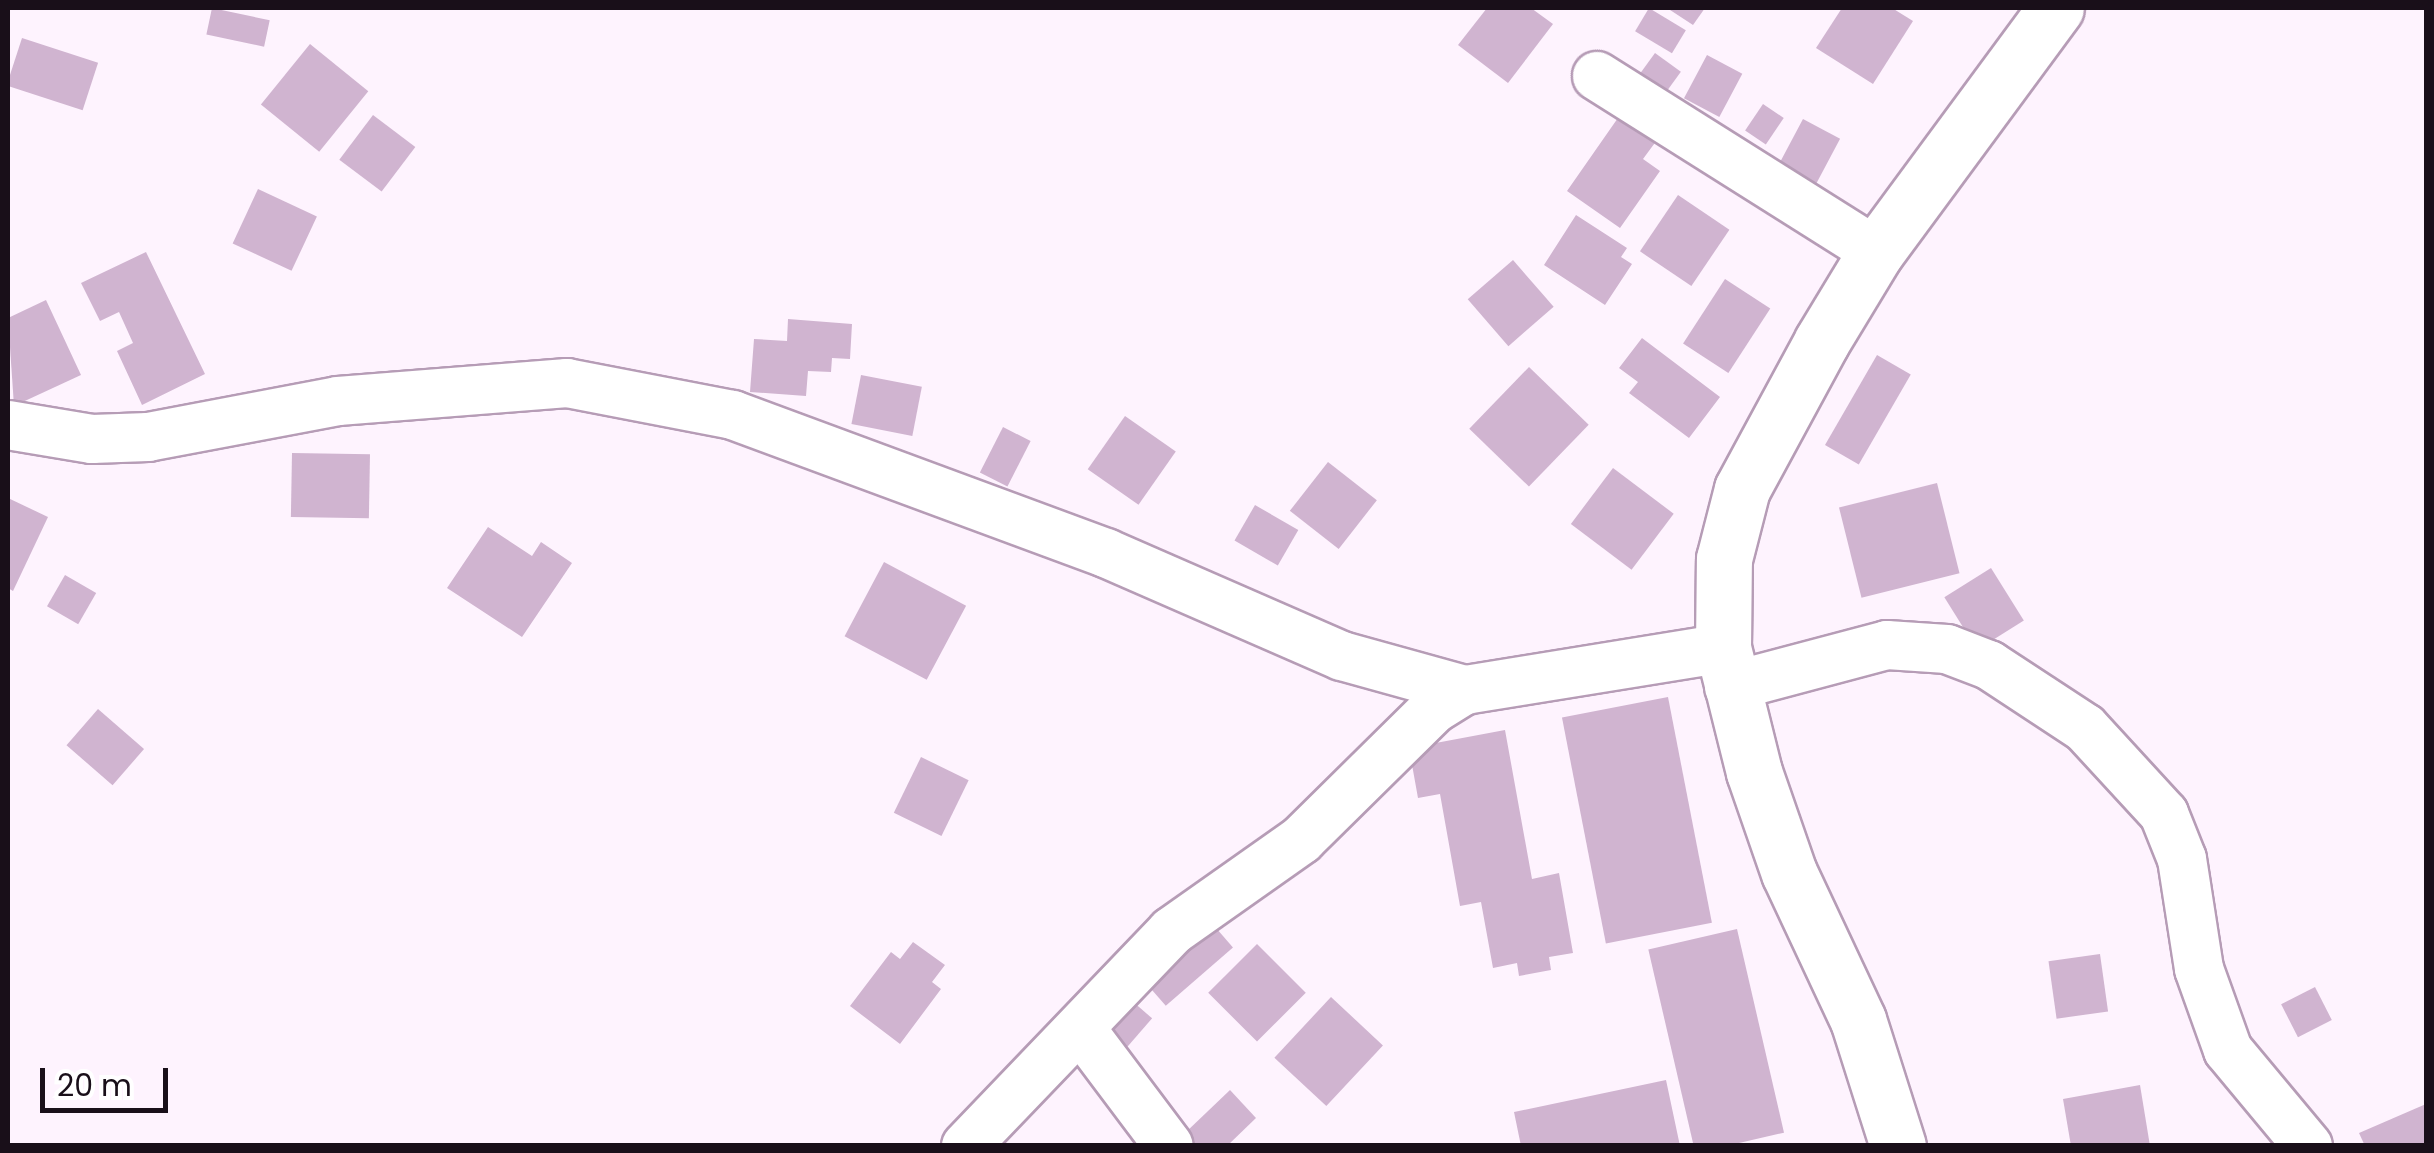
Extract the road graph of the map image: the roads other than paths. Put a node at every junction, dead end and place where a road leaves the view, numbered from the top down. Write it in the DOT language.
graph roads {
  1 [pos="2056,8"];
  2 [pos="1597,76"];
  3 [pos="1876,252"];
  4 [pos="8,425"];
  5 [pos="1726,668"];
  6 [pos="1465,690"];
  7 [pos="1081,1029"];
  8 [pos="966,1146"];
  9 [pos="1169,1146"];
  10 [pos="1898,1146"];
  11 [pos="2308,1146"];
  1 -- 3 [label="main road"];
  2 -- 3 [label="street"];
  3 -- 5 [label="main road"];
  4 -- 6 [label="street"];
  5 -- 6 [label="street"];
  5 -- 10 [label="main road"];
  5 -- 11 [label="street"];
  6 -- 7 [label="street"];
  7 -- 8 [label="street"];
  7 -- 9 [label="street"];
}
